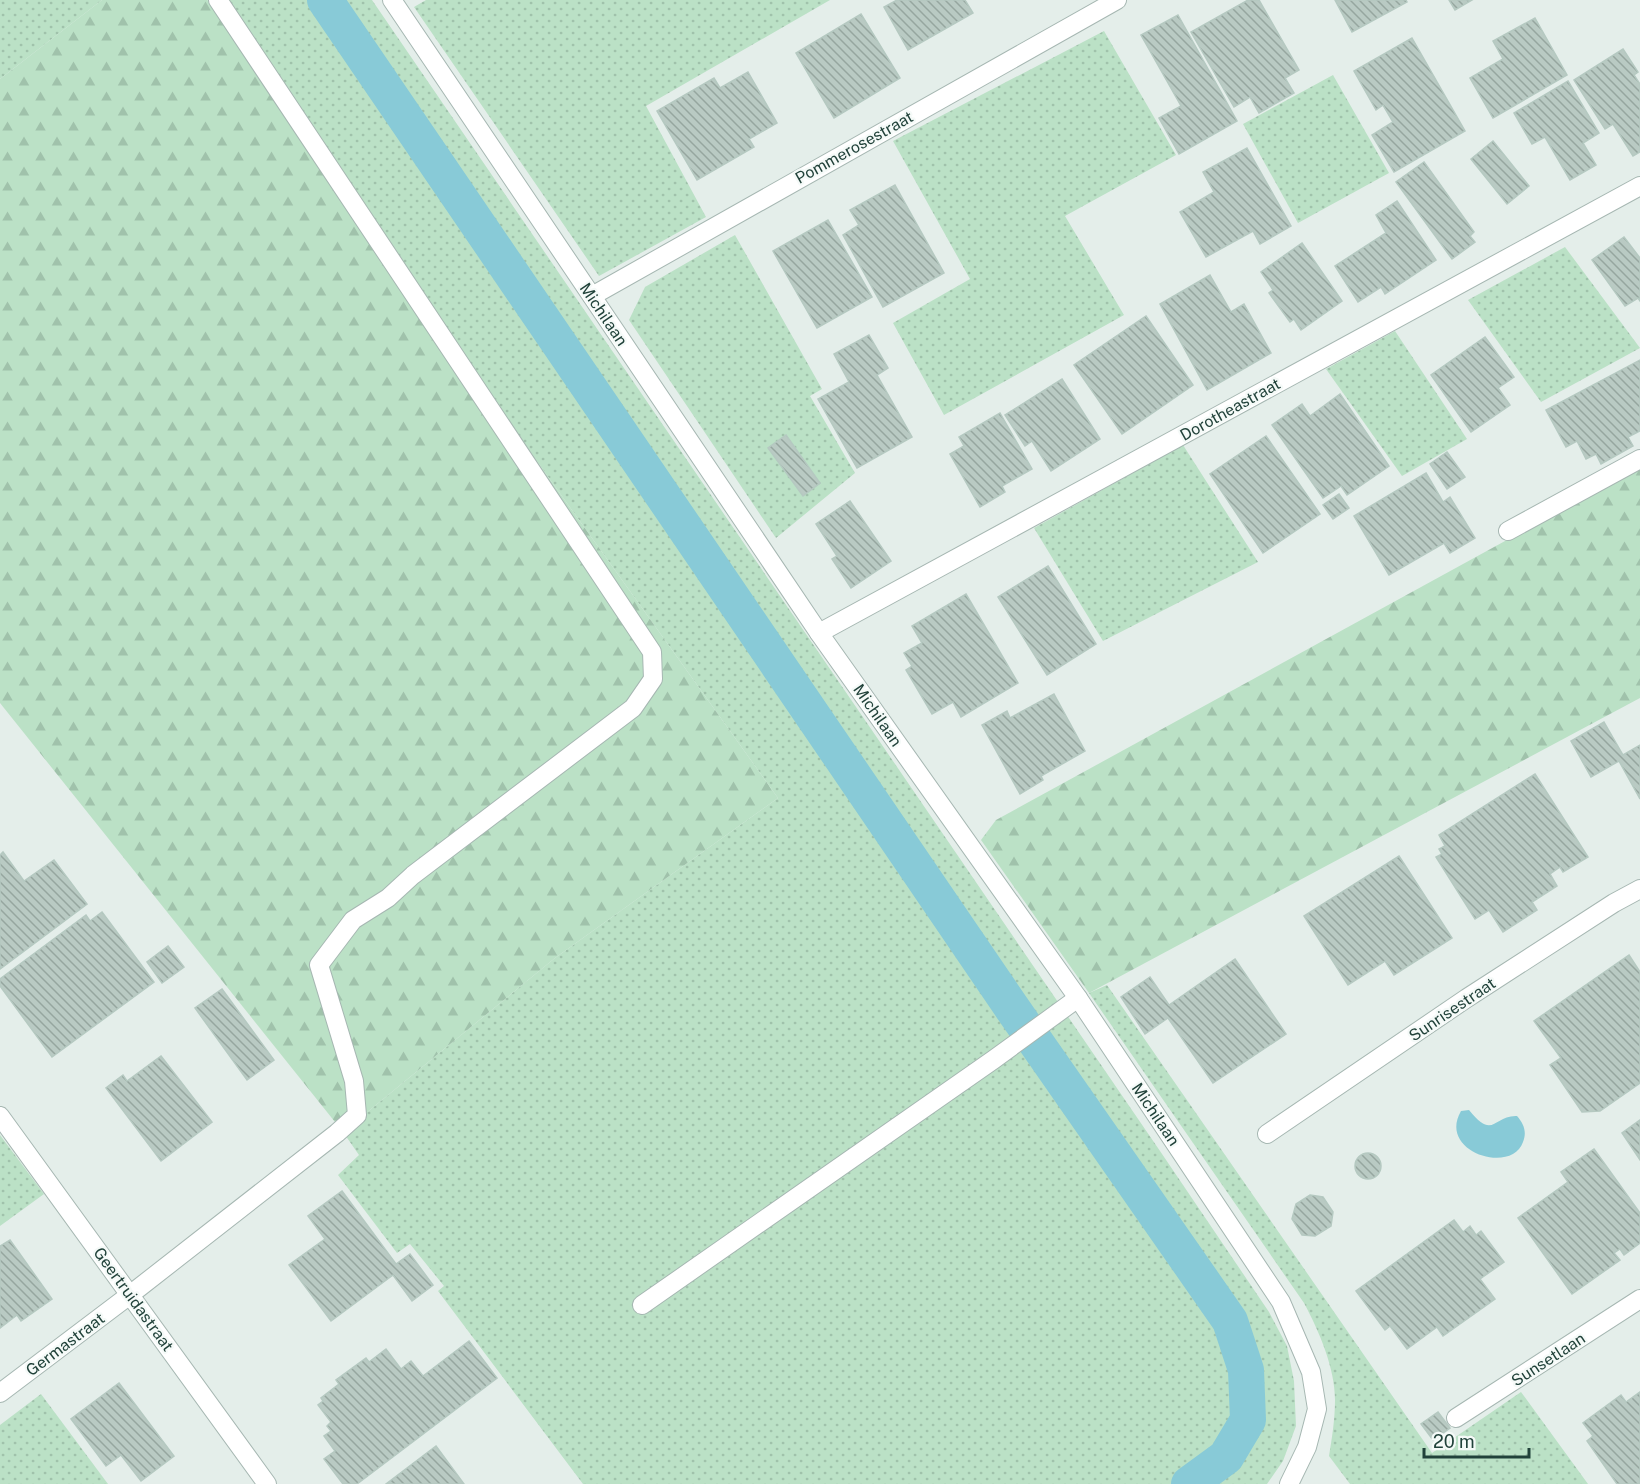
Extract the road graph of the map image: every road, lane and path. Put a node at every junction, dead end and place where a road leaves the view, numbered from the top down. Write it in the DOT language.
graph roads {
  1 [pos="218,0"];
  2 [pos="392,0"];
  3 [pos="1117,0"];
  4 [pos="1640,186"];
  5 [pos="592,296"];
  6 [pos="1640,459"];
  7 [pos="1508,531"];
  8 [pos="819,633"];
  9 [pos="1640,889"];
  10 [pos="1078,998"];
  11 [pos="0,1116"];
  12 [pos="1267,1134"];
  13 [pos="131,1294"];
  14 [pos="1640,1299"];
  15 [pos="642,1305"];
  16 [pos="0,1393"];
  17 [pos="1456,1419"];
  18 [pos="267,1484"];
  19 [pos="1289,1484"];
  1 -- 13 [label="street, Germastraat"];
  2 -- 5 [label="street, Michilaan"];
  3 -- 5 [label="street, Pommerosestraat"];
  4 -- 8 [label="street, Dorotheastraat"];
  5 -- 8 [label="street, Michilaan"];
  6 -- 7 [label="street"];
  8 -- 10 [label="street, Michilaan"];
  9 -- 12 [label="street, Sunrisestraat"];
  10 -- 15 [label="street"];
  10 -- 19 [label="street, Michilaan"];
  11 -- 13 [label="street, Geertruidastraat"];
  13 -- 16 [label="street, Germastraat"];
  13 -- 18 [label="street, Geertruidastraat"];
  14 -- 17 [label="street, Sunsetlaan"];
}
